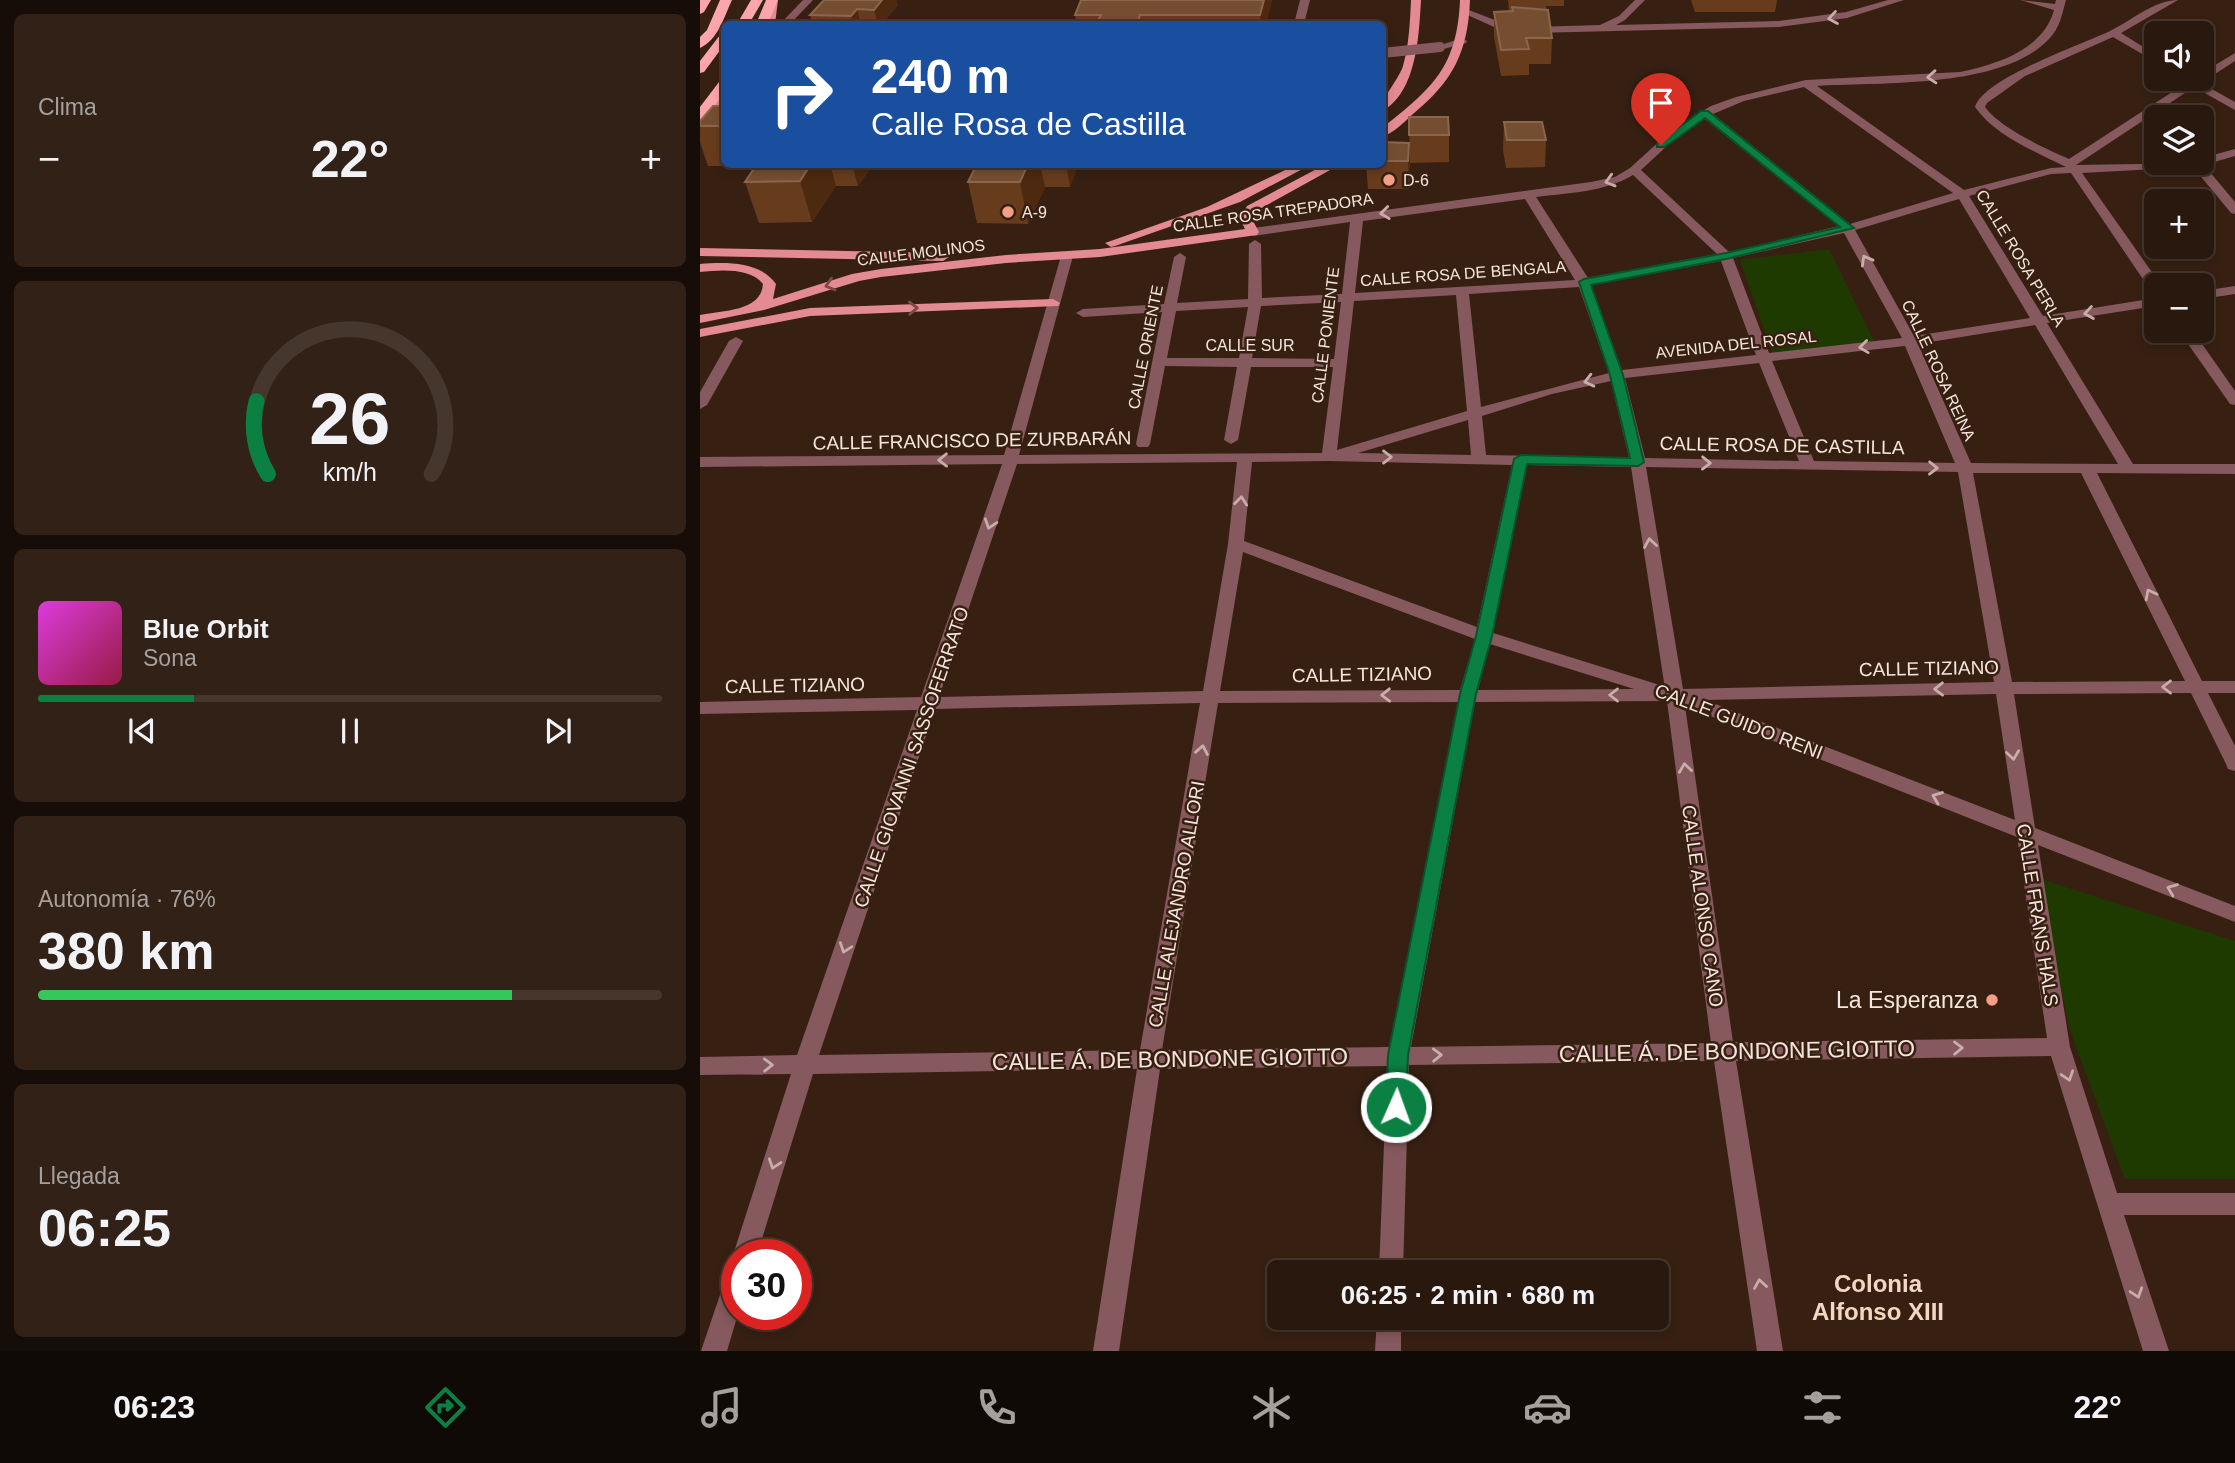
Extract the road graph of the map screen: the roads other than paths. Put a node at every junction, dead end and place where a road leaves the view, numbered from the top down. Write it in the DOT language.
graph roads {
  1 [pos="705,0"];
  2 [pos="726,0"];
  3 [pos="746,0"];
  4 [pos="757,0"];
  5 [pos="773,0"];
  6 [pos="808,0"];
  7 [pos="1306,0"];
  8 [pos="1416,0"];
  9 [pos="1465,0"];
  10 [pos="1640,0"];
  11 [pos="1899,0"];
  12 [pos="2025,0"];
  13 [pos="2173,0"];
  14 [pos="2060,4"];
  15 [pos="700,10"];
  16 [pos="1466,12"];
  17 [pos="736,21"];
  18 [pos="745,21"];
  19 [pos="763,21"];
  20 [pos="770,21"];
  21 [pos="788,21"];
  22 [pos="1300,21"];
  23 [pos="1598,29"];
  24 [pos="2114,33"];
  25 [pos="702,41"];
  26 [pos="1462,41"];
  27 [pos="721,42"];
  28 [pos="2144,52"];
  29 [pos="1386,53"];
  30 [pos="2235,55"];
  31 [pos="721,56"];
  32 [pos="1998,64"];
  33 [pos="2214,68"];
  34 [pos="700,69"];
  35 [pos="2021,74"];
  36 [pos="700,82"];
  37 [pos="1806,83"];
  38 [pos="721,89"];
  39 [pos="2178,91"];
  40 [pos="2212,91"];
  41 [pos="721,103"];
  42 [pos="1386,104"];
  43 [pos="2235,107"];
  44 [pos="1705,113"];
  45 [pos="700,116"];
  46 [pos="1386,131"];
  47 [pos="700,132"];
  48 [pos="2235,152"];
  49 [pos="2214,158"];
  50 [pos="2144,164"];
  51 [pos="2072,167"];
  52 [pos="1300,168"];
  53 [pos="1328,168"];
  54 [pos="1634,170"];
  55 [pos="2208,175"];
  56 [pos="1962,194"];
  57 [pos="1529,195"];
  58 [pos="2235,210"];
  59 [pos="1357,217"];
  60 [pos="1848,228"];
  61 [pos="1254,238"];
  62 [pos="700,252"];
  63 [pos="1068,256"];
  64 [pos="1726,256"];
  65 [pos="1180,257"];
  66 [pos="1006,259"];
  67 [pos="700,268"];
  68 [pos="2146,273"];
  69 [pos="1584,282"];
  70 [pos="2235,289"];
  71 [pos="1462,291"];
  72 [pos="2214,293"];
  73 [pos="1347,299"];
  74 [pos="1053,303"];
  75 [pos="1255,304"];
  76 [pos="2144,304"];
  77 [pos="759,307"];
  78 [pos="1171,308"];
  79 [pos="1083,313"];
  80 [pos="700,319"];
  81 [pos="2039,321"];
  82 [pos="700,333"];
  83 [pos="736,341"];
  84 [pos="1910,341"];
  85 [pos="2194,343"];
  86 [pos="1764,359"];
  87 [pos="1161,362"];
  88 [pos="1246,362"];
  89 [pos="1338,363"];
  90 [pos="1617,375"];
  91 [pos="2235,401"];
  92 [pos="700,405"];
  93 [pos="1474,415"];
  94 [pos="1231,440"];
  95 [pos="1143,444"];
  96 [pos="1245,457"];
  97 [pos="1329,457"];
  98 [pos="1479,458"];
  99 [pos="1011,459"];
  100 [pos="1521,459"];
  101 [pos="700,462"];
  102 [pos="1638,462"];
  103 [pos="1808,465"];
  104 [pos="1965,468"];
  105 [pos="2128,468"];
  106 [pos="2087,469"];
  107 [pos="2235,469"];
  108 [pos="1236,544"];
  109 [pos="1484,636"];
  110 [pos="2196,687"];
  111 [pos="2235,687"];
  112 [pos="2004,688"];
  113 [pos="1468,694"];
  114 [pos="1675,695"];
  115 [pos="1210,697"];
  116 [pos="930,704"];
  117 [pos="700,708"];
  118 [pos="2235,764"];
  119 [pos="2024,831"];
  120 [pos="2235,914"];
  121 [pos="2059,1047"];
  122 [pos="1723,1051"];
  123 [pos="1398,1055"];
  124 [pos="1150,1059"];
  125 [pos="805,1064"];
  126 [pos="700,1066"];
  127 [pos="2235,1203"];
  128 [pos="2109,1204"];
  129 [pos="750,1239"];
  130 [pos="1391,1260"];
  131 [pos="721,1329"];
  132 [pos="1389,1330"];
  133 [pos="714,1351"];
  134 [pos="1106,1351"];
  135 [pos="1388,1351"];
  136 [pos="1770,1351"];
  137 [pos="2156,1351"];
  1 -- 15 [label="highway"];
  2 -- 25 [label="highway"];
  3 -- 17 [label="highway"];
  4 -- 18 [label="highway"];
  5 -- 19 [label="highway"];
  5 -- 20 [label="main road"];
  6 -- 21 [label="street"];
  7 -- 22 [label="street"];
  8 -- 42 [label="main road"];
  9 -- 16 [label="main road"];
  10 -- 23 [label="street"];
  11 -- 23 [label="street, one-way"];
  12 -- 14 [label="street"];
  13 -- 24 [label="street"];
  14 -- 32 [label="street, CALLE ROSA TREPADORA"];
  16 -- 23 [label="street"];
  16 -- 26 [label="main road"];
  24 -- 28 [label="street"];
  24 -- 35 [label="street"];
  26 -- 29 [label="street, bridge"];
  26 -- 46 [label="main road"];
  27 -- 34 [label="highway"];
  30 -- 33 [label="street"];
  31 -- 36 [label="highway"];
  32 -- 35 [label="street"];
  32 -- 37 [label="street, CALLE ROSA TREPADORA, one-way"];
  35 -- 51 [label="street"];
  37 -- 44 [label="street, CALLE ROSA TREPADORA"];
  37 -- 56 [label="street, CALLE ROSA PERLA"];
  38 -- 45 [label="highway"];
  39 -- 51 [label="street"];
  40 -- 43 [label="street"];
  41 -- 47 [label="main road"];
  44 -- 54 [label="street, CALLE ROSA TREPADORA"];
  44 -- 60 [label="street, CALLE ROSA REINA"];
  48 -- 49 [label="street, CALLE ROSA DE BENGALA"];
  50 -- 51 [label="street, CALLE ROSA DE BENGALA"];
  51 -- 56 [label="street, CALLE ROSA DE BENGALA"];
  51 -- 68 [label="street"];
  52 -- 63 [label="main road"];
  53 -- 61 [label="main road"];
  54 -- 57 [label="street, CALLE ROSA TREPADORA, one-way"];
  54 -- 64 [label="street"];
  55 -- 58 [label="street"];
  56 -- 60 [label="street, CALLE ROSA DE BENGALA"];
  56 -- 81 [label="street, CALLE ROSA PERLA"];
  57 -- 59 [label="street, CALLE ROSA TREPADORA, one-way"];
  57 -- 69 [label="street, CALLE ALONSO CANO"];
  59 -- 61 [label="street, CALLE ROSA TREPADORA"];
  59 -- 73 [label="street, CALLE PONIENTE"];
  60 -- 64 [label="street, CALLE ROSA DE BENGALA"];
  84 -- 60 [label="street, CALLE ROSA REINA, one-way"];
  61 -- 63 [label="main road, CALLE ROSA TREPADORA"];
  61 -- 75 [label="street"];
  62 -- 66 [label="main road"];
  63 -- 66 [label="main road, CALLE MOLINOS"];
  63 -- 74 [label="street, CALLE GIOVANNI SASSOFERRATO"];
  64 -- 69 [label="street, CALLE ROSA DE BENGALA"];
  64 -- 86 [label="street"];
  65 -- 78 [label="street, CALLE ORIENTE"];
  66 -- 77 [label="main road, CALLE MOLINOS, one-way"];
  67 -- 77 [label="main road"];
  69 -- 71 [label="street, CALLE ROSA DE BENGALA"];
  69 -- 90 [label="street, CALLE ALONSO CANO"];
  70 -- 72 [label="street"];
  71 -- 73 [label="street, CALLE ROSA DE BENGALA"];
  71 -- 93 [label="street"];
  73 -- 75 [label="street"];
  73 -- 89 [label="street, CALLE PONIENTE"];
  82 -- 74 [label="main road, one-way"];
  74 -- 99 [label="street, CALLE GIOVANNI SASSOFERRATO"];
  75 -- 78 [label="street"];
  75 -- 88 [label="street"];
  76 -- 81 [label="street, AVENIDA DEL ROSAL, one-way"];
  77 -- 80 [label="main road, CALLE MOLINOS"];
  78 -- 79 [label="street"];
  78 -- 87 [label="street, CALLE ORIENTE"];
  81 -- 84 [label="street, AVENIDA DEL ROSAL"];
  81 -- 105 [label="street, CALLE ROSA PERLA"];
  83 -- 92 [label="street"];
  84 -- 86 [label="street, AVENIDA DEL ROSAL, one-way"];
  84 -- 104 [label="street, CALLE ROSA REINA"];
  85 -- 91 [label="street"];
  86 -- 90 [label="street, AVENIDA DEL ROSAL"];
  86 -- 103 [label="street"];
  87 -- 88 [label="street, CALLE SUR"];
  87 -- 95 [label="street, CALLE ORIENTE"];
  88 -- 89 [label="street, CALLE SUR"];
  88 -- 94 [label="street"];
  89 -- 97 [label="street, CALLE PONIENTE"];
  90 -- 93 [label="street, AVENIDA DEL ROSAL, one-way"];
  90 -- 102 [label="street, CALLE ALONSO CANO"];
  93 -- 97 [label="street, AVENIDA DEL ROSAL"];
  93 -- 98 [label="street"];
  96 -- 97 [label="street, CALLE ROSA DE CASTILLA"];
  96 -- 99 [label="street, CALLE FRANCISCO DE ZURBARÁN"];
  108 -- 96 [label="street, CALLE ALEJANDRO ALLORI, one-way"];
  97 -- 98 [label="street, CALLE ROSA DE CASTILLA, one-way"];
  98 -- 100 [label="street, CALLE ROSA DE CASTILLA"];
  99 -- 101 [label="street, CALLE FRANCISCO DE ZURBARÁN, one-way"];
  99 -- 116 [label="street, CALLE GIOVANNI SASSOFERRATO, one-way"];
  100 -- 102 [label="street, CALLE ROSA DE CASTILLA"];
  100 -- 109 [label="street"];
  102 -- 103 [label="street, CALLE ROSA DE CASTILLA, one-way"];
  114 -- 102 [label="street, CALLE ALONSO CANO, one-way"];
  103 -- 104 [label="street, CALLE ROSA DE CASTILLA, one-way"];
  104 -- 106 [label="street, CALLE ROSA DE CASTILLA"];
  104 -- 112 [label="street, CALLE FRANS HALS"];
  105 -- 106 [label="street, CALLE ROSA DE CASTILLA"];
  105 -- 107 [label="street, CALLE ROSA DE CASTILLA"];
  110 -- 106 [label="street, one-way"];
  108 -- 109 [label="street, CALLE GUIDO RENI"];
  108 -- 115 [label="street, CALLE ALEJANDRO ALLORI"];
  109 -- 113 [label="street"];
  109 -- 114 [label="street, CALLE GUIDO RENI"];
  110 -- 111 [label="street, CALLE TIZIANO"];
  110 -- 112 [label="street, CALLE TIZIANO, one-way"];
  110 -- 118 [label="street"];
  112 -- 114 [label="street, CALLE TIZIANO, one-way"];
  112 -- 119 [label="street, CALLE FRANS HALS, one-way"];
  114 -- 113 [label="street, CALLE TIZIANO, one-way"];
  113 -- 115 [label="street, CALLE TIZIANO, one-way"];
  113 -- 123 [label="street"];
  119 -- 114 [label="street, CALLE GUIDO RENI, one-way"];
  122 -- 114 [label="street, CALLE ALONSO CANO, one-way"];
  115 -- 116 [label="street, CALLE TIZIANO"];
  124 -- 115 [label="street, CALLE ALEJANDRO ALLORI, one-way"];
  116 -- 117 [label="street, CALLE TIZIANO"];
  116 -- 125 [label="street, CALLE GIOVANNI SASSOFERRATO, one-way"];
  120 -- 119 [label="street, CALLE GUIDO RENI, one-way"];
  119 -- 121 [label="street, CALLE FRANS HALS"];
  122 -- 121 [label="street, CALLE Á. DE BONDONE GIOTTO, one-way"];
  121 -- 128 [label="street, CALLE FRANS HALS, one-way"];
  123 -- 122 [label="street, CALLE Á. DE BONDONE GIOTTO, one-way"];
  136 -- 122 [label="street, CALLE ALONSO CANO, one-way"];
  123 -- 124 [label="street, CALLE Á. DE BONDONE GIOTTO"];
  123 -- 130 [label="street"];
  124 -- 125 [label="street, CALLE Á. DE BONDONE GIOTTO"];
  124 -- 134 [label="street, CALLE ALEJANDRO ALLORI"];
  126 -- 125 [label="street, CALLE Á. DE BONDONE GIOTTO, one-way"];
  125 -- 129 [label="street, CALLE GIOVANNI SASSOFERRATO, one-way"];
  127 -- 128 [label="street"];
  128 -- 137 [label="street, CALLE FRANS HALS, one-way"];
  131 -- 133 [label="street"];
  132 -- 135 [label="street"];
}
